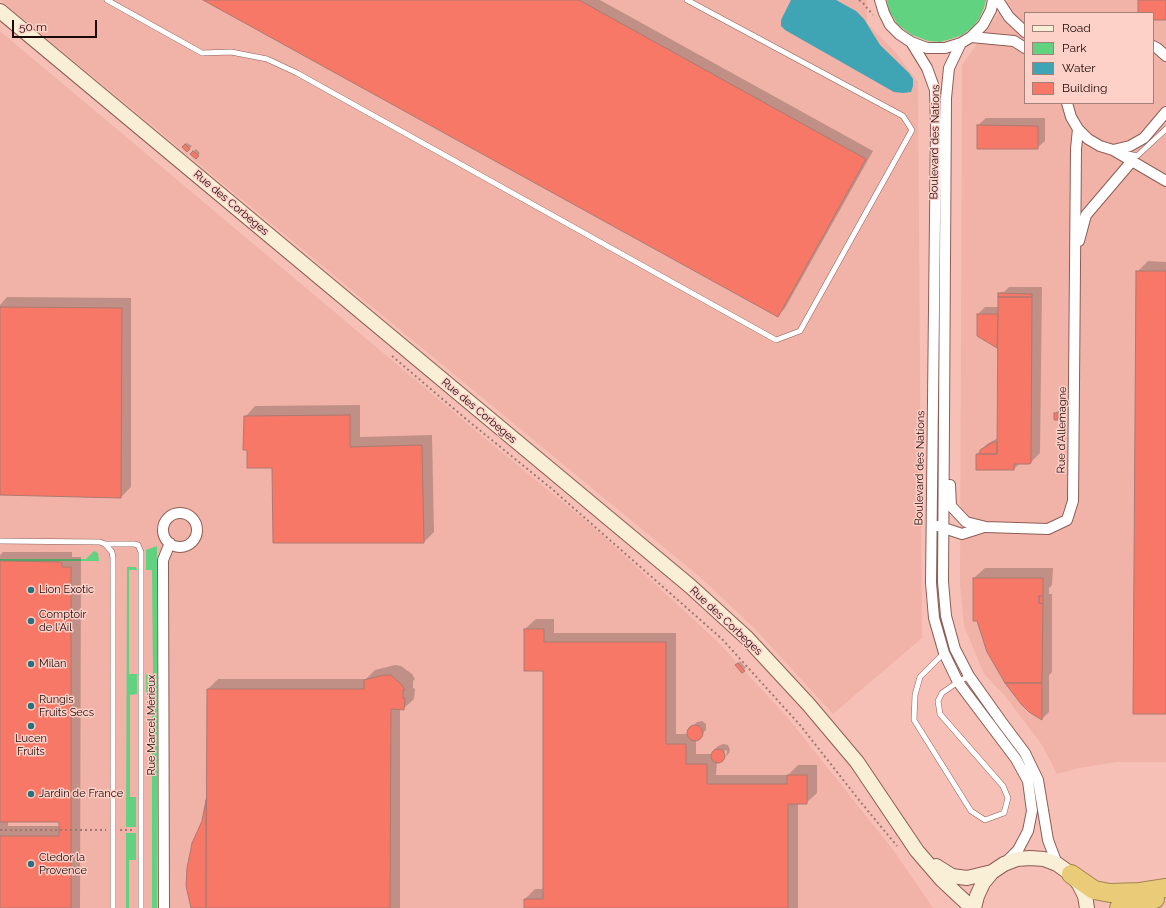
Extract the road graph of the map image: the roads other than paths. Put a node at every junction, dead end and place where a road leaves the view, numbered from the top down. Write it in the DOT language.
graph roads {
  1 [pos="107,0"];
  2 [pos="687,0"];
  3 [pos="880,0"];
  4 [pos="993,0"];
  5 [pos="998,0"];
  6 [pos="0,11"];
  7 [pos="1024,31"];
  8 [pos="971,37"];
  9 [pos="911,42"];
  10 [pos="962,43"];
  11 [pos="1024,47"];
  12 [pos="1159,49"];
  13 [pos="1166,56"];
  14 [pos="1067,104"];
  15 [pos="1166,112"];
  16 [pos="1078,129"];
  17 [pos="1166,129"];
  18 [pos="1113,150"];
  19 [pos="1132,161"];
  20 [pos="1166,181"];
  21 [pos="1075,256"];
  22 [pos="945,402"];
  23 [pos="933,425"];
  24 [pos="986,527"];
  25 [pos="944,529"];
  26 [pos="0,542"];
  27 [pos="170,543"];
  28 [pos="105,544"];
  29 [pos="944,653"];
  30 [pos="969,676"];
  31 [pos="958,682"];
  32 [pos="917,851"];
  33 [pos="1004,864"];
  34 [pos="1057,864"];
  35 [pos="992,872"];
  36 [pos="1071,874"];
  37 [pos="1166,888"];
  38 [pos="1166,898"];
  39 [pos="113,908"];
  40 [pos="141,908"];
  41 [pos="164,908"];
  42 [pos="973,908"];
  43 [pos="1087,908"];
  44 [pos="1119,908"];
  1 -- 2 [label="lane"];
  3 -- 9 [label="street"];
  4 -- 8 [label="street"];
  5 -- 7 [label="street"];
  6 -- 32 [label="street, Rue des Corbeges"];
  8 -- 10 [label="street"];
  8 -- 11 [label="street"];
  9 -- 10 [label="street"];
  9 -- 23 [label="street, Boulevard des Nations"];
  10 -- 22 [label="street, Boulevard des Nations"];
  12 -- 13 [label="street"];
  14 -- 16 [label="street"];
  15 -- 18 [label="street"];
  16 -- 18 [label="street"];
  16 -- 21 [label="street, Rue d'Allemagne"];
  17 -- 18 [label="lane"];
  18 -- 19 [label="street"];
  19 -- 20 [label="street"];
  19 -- 21 [label="street, Rue d'Allemagne"];
  21 -- 24 [label="street, Rue d'Allemagne"];
  22 -- 24 [label="street, Rue d'Allemagne"];
  22 -- 25 [label="street, Boulevard des Nations"];
  23 -- 25 [label="street"];
  23 -- 29 [label="street, Boulevard des Nations"];
  24 -- 25 [label="street, Rue d'Allemagne"];
  25 -- 30 [label="street, Boulevard des Nations"];
  26 -- 28 [label="lane"];
  27 -- 41 [label="street, Rue Marcel Mérieux"];
  28 -- 39 [label="lane"];
  28 -- 40 [label="lane"];
  29 -- 31 [label="street, Boulevard des Nations"];
  29 -- 31 [label="lane"];
  30 -- 31 [label="lane"];
  30 -- 34 [label="street, Boulevard des Nations"];
  31 -- 33 [label="street, Boulevard des Nations"];
  32 -- 35 [label="street, Rue des Corbeges"];
  32 -- 42 [label="street, Rue des Corbeges"];
  33 -- 34 [label="street"];
  33 -- 35 [label="street"];
  34 -- 36 [label="street"];
  35 -- 42 [label="street"];
  36 -- 37 [label="highway"];
  36 -- 43 [label="street"];
  38 -- 44 [label="highway"];
}
